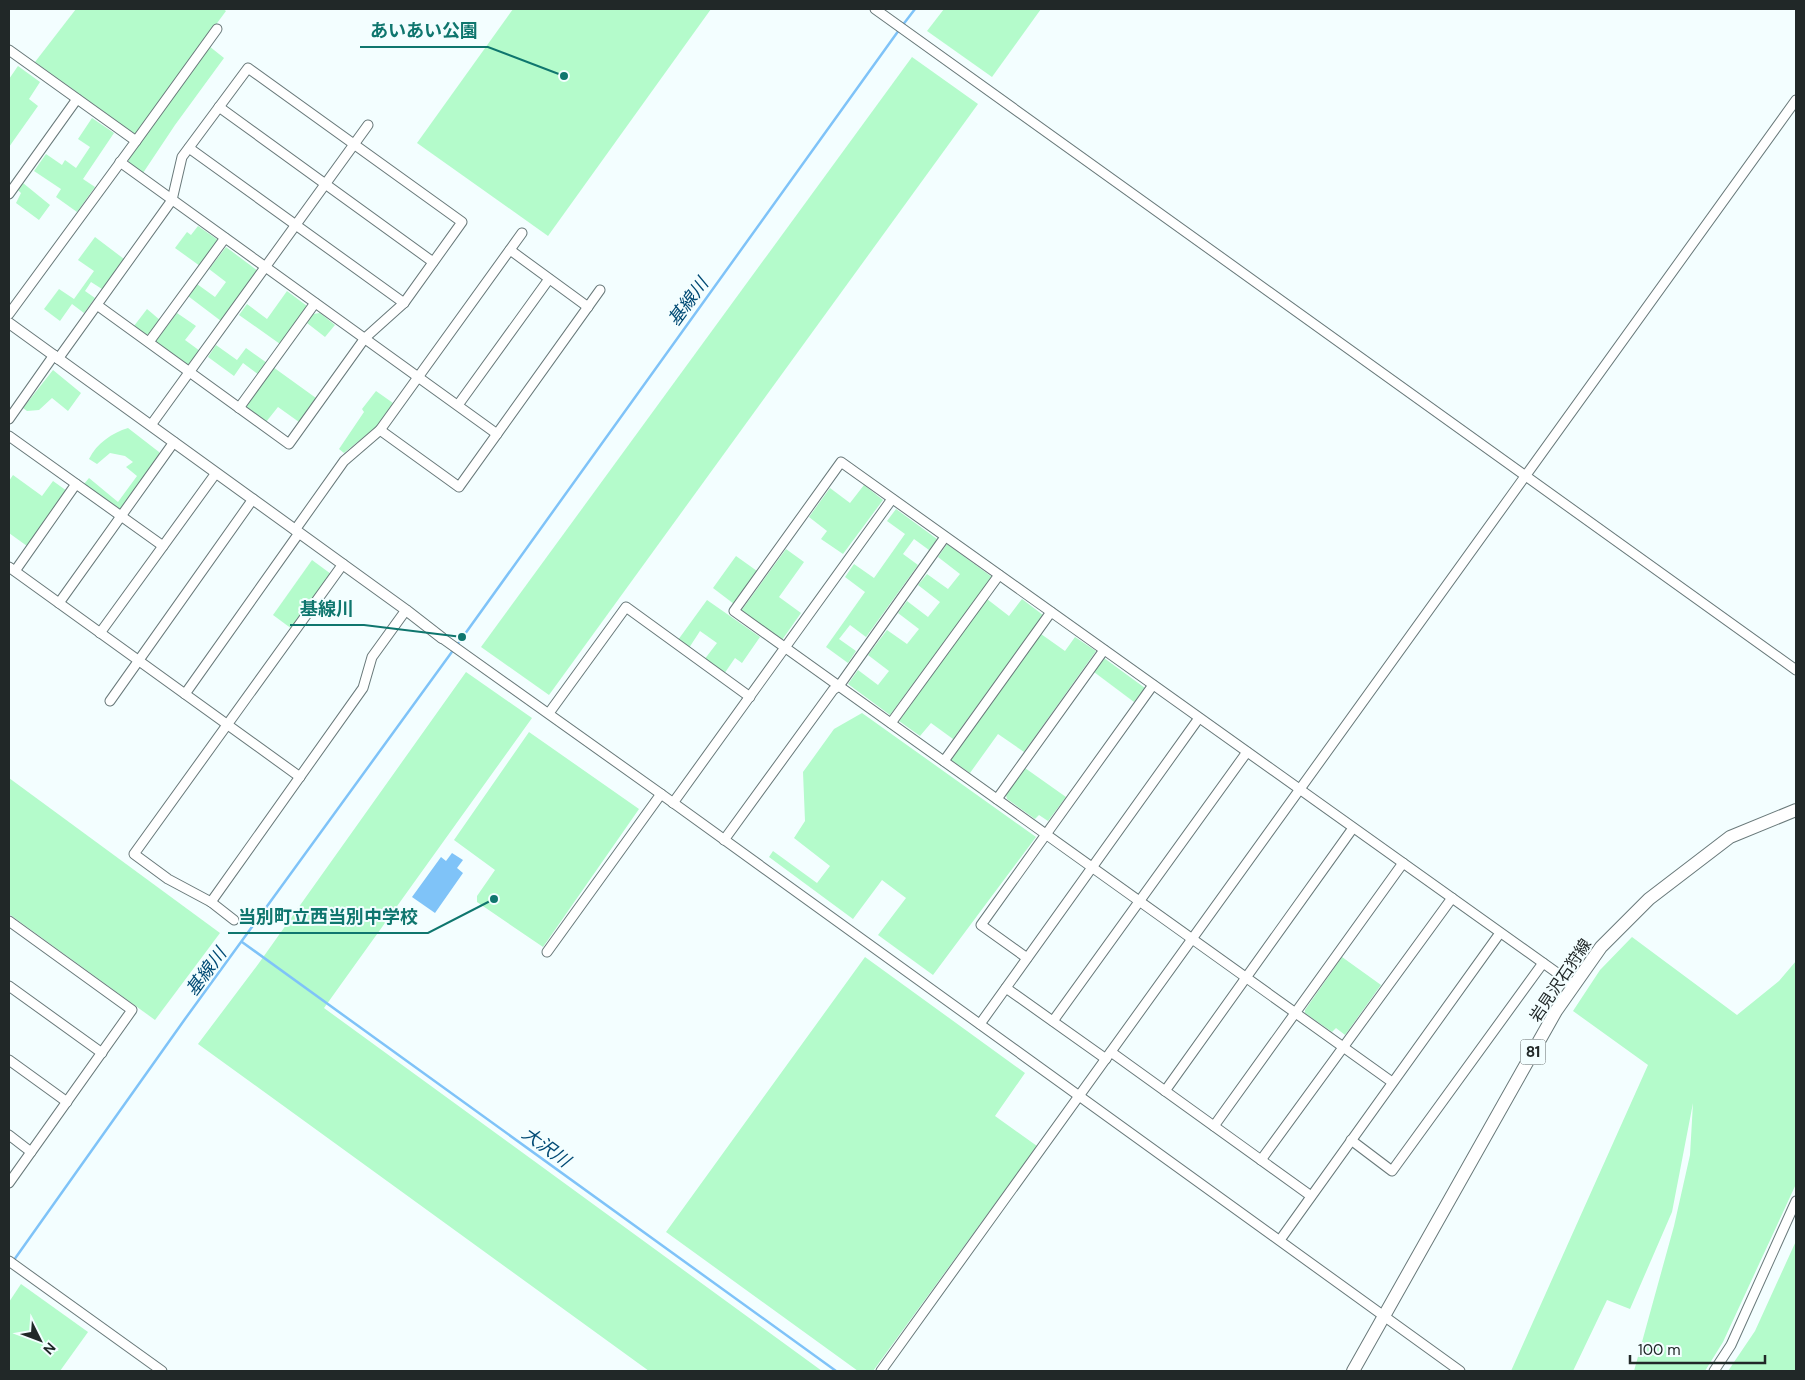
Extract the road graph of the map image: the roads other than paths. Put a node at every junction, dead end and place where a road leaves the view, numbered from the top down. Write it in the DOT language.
graph roads {
  1 [pos="875,9"];
  2 [pos="217,29"];
  3 [pos="9,50"];
  4 [pos="77,99"];
  5 [pos="1796,100"];
  6 [pos="219,106"];
  7 [pos="368,125"];
  8 [pos="136,141"];
  9 [pos="354,144"];
  10 [pos="189,148"];
  11 [pos="120,162"];
  12 [pos="326,184"];
  13 [pos="9,194"];
  14 [pos="172,200"];
  15 [pos="296,225"];
  16 [pos="522,233"];
  17 [pos="225,238"];
  18 [pos="510,250"];
  19 [pos="433,262"];
  20 [pos="266,267"];
  21 [pos="549,279"];
  22 [pos="600,290"];
  23 [pos="315,303"];
  24 [pos="404,303"];
  25 [pos="97,305"];
  26 [pos="588,307"];
  27 [pos="9,314"];
  28 [pos="9,323"];
  29 [pos="365,338"];
  30 [pos="149,342"];
  31 [pos="56,357"];
  32 [pos="190,372"];
  33 [pos="418,377"];
  34 [pos="458,405"];
  35 [pos="239,408"];
  36 [pos="9,419"];
  37 [pos="151,425"];
  38 [pos="380,430"];
  39 [pos="497,434"];
  40 [pos="9,436"];
  41 [pos="174,442"];
  42 [pos="216,473"];
  43 [pos="1525,477"];
  44 [pos="76,484"];
  45 [pos="253,499"];
  46 [pos="892,499"];
  47 [pos="121,516"];
  48 [pos="297,531"];
  49 [pos="945,537"];
  50 [pos="163,546"];
  51 [pos="343,564"];
  52 [pos="12,569"];
  53 [pos="998,575"];
  54 [pos="59,603"];
  55 [pos="406,610"];
  56 [pos="1051,612"];
  57 [pos="100,633"];
  58 [pos="442,638"];
  59 [pos="785,648"];
  60 [pos="1104,650"];
  61 [pos="138,660"];
  62 [pos="1796,670"];
  63 [pos="1153,685"];
  64 [pos="839,686"];
  65 [pos="185,694"];
  66 [pos="750,697"];
  67 [pos="110,701"];
  68 [pos="549,713"];
  69 [pos="1199,718"];
  70 [pos="891,723"];
  71 [pos="227,724"];
  72 [pos="1247,752"];
  73 [pos="944,761"];
  74 [pos="300,777"];
  75 [pos="1300,790"];
  76 [pos="661,794"];
  77 [pos="997,799"];
  78 [pos="673,803"];
  79 [pos="1796,810"];
  80 [pos="1353,828"];
  81 [pos="1046,834"];
  82 [pos="724,840"];
  83 [pos="1403,863"];
  84 [pos="1092,867"];
  85 [pos="1452,898"];
  86 [pos="1139,901"];
  87 [pos="211,902"];
  88 [pos="234,920"];
  89 [pos="9,921"];
  90 [pos="1500,933"];
  91 [pos="1192,939"];
  92 [pos="547,952"];
  93 [pos="1027,958"];
  94 [pos="1543,963"];
  95 [pos="1247,978"];
  96 [pos="1574,985"];
  97 [pos="9,986"];
  98 [pos="1006,988"];
  99 [pos="1295,1013"];
  100 [pos="1053,1021"];
  101 [pos="980,1024"];
  102 [pos="1343,1047"];
  103 [pos="102,1053"];
  104 [pos="1109,1056"];
  105 [pos="9,1060"];
  106 [pos="1392,1082"];
  107 [pos="1165,1091"];
  108 [pos="1080,1096"];
  109 [pos="67,1102"];
  110 [pos="1214,1126"];
  111 [pos="9,1135"];
  112 [pos="1351,1140"];
  113 [pos="31,1152"];
  114 [pos="1261,1160"];
  115 [pos="9,1183"];
  116 [pos="1311,1196"];
  117 [pos="1796,1201"];
  118 [pos="1280,1240"];
  119 [pos="9,1261"];
  120 [pos="1384,1316"];
  121 [pos="162,1371"];
  122 [pos="881,1371"];
  123 [pos="1353,1371"];
  124 [pos="1460,1371"];
  125 [pos="1714,1371"];
  1 -- 43 [label="street"];
  2 -- 8 [label="street"];
  3 -- 4 [label="street"];
  4 -- 8 [label="street"];
  4 -- 13 [label="street"];
  5 -- 43 [label="street"];
  6 -- 9 [label="street"];
  6 -- 10 [label="street"];
  6 -- 12 [label="street"];
  7 -- 9 [label="street"];
  8 -- 11 [label="street"];
  9 -- 12 [label="street"];
  9 -- 19 [label="street"];
  10 -- 14 [label="street"];
  10 -- 15 [label="street"];
  11 -- 14 [label="street"];
  11 -- 27 [label="street"];
  12 -- 15 [label="street"];
  12 -- 19 [label="street"];
  14 -- 17 [label="street"];
  14 -- 25 [label="street"];
  15 -- 20 [label="street"];
  15 -- 24 [label="street"];
  16 -- 18 [label="street"];
  17 -- 20 [label="street"];
  17 -- 30 [label="street"];
  18 -- 21 [label="street"];
  18 -- 33 [label="street"];
  19 -- 24 [label="street"];
  20 -- 23 [label="street"];
  20 -- 32 [label="street"];
  21 -- 26 [label="street"];
  21 -- 34 [label="street"];
  22 -- 26 [label="street"];
  23 -- 29 [label="street"];
  23 -- 35 [label="street"];
  24 -- 29 [label="street"];
  25 -- 30 [label="street"];
  25 -- 31 [label="street"];
  26 -- 39 [label="street"];
  28 -- 31 [label="street"];
  29 -- 33 [label="street"];
  29 -- 35 [label="street"];
  30 -- 32 [label="street"];
  31 -- 36 [label="street"];
  31 -- 37 [label="street"];
  32 -- 35 [label="street"];
  32 -- 37 [label="street"];
  33 -- 34 [label="street"];
  33 -- 38 [label="street"];
  34 -- 39 [label="street"];
  37 -- 41 [label="street"];
  38 -- 39 [label="street"];
  38 -- 48 [label="street"];
  40 -- 44 [label="street"];
  41 -- 42 [label="street"];
  41 -- 47 [label="street"];
  42 -- 45 [label="street"];
  42 -- 50 [label="street"];
  43 -- 62 [label="street"];
  43 -- 75 [label="street"];
  44 -- 47 [label="street"];
  44 -- 52 [label="street"];
  45 -- 48 [label="street"];
  45 -- 61 [label="street"];
  46 -- 49 [label="street"];
  46 -- 59 [label="street"];
  46 -- 59 [label="street"];
  47 -- 50 [label="street"];
  47 -- 54 [label="street"];
  48 -- 51 [label="street"];
  48 -- 65 [label="street"];
  49 -- 53 [label="street"];
  49 -- 64 [label="street"];
  50 -- 57 [label="street"];
  51 -- 55 [label="street"];
  51 -- 71 [label="street"];
  52 -- 54 [label="street"];
  53 -- 56 [label="street"];
  53 -- 70 [label="street"];
  54 -- 57 [label="street"];
  55 -- 58 [label="street"];
  55 -- 74 [label="street"];
  56 -- 60 [label="street"];
  56 -- 73 [label="street"];
  57 -- 61 [label="street"];
  58 -- 68 [label="street"];
  59 -- 64 [label="street"];
  59 -- 66 [label="street"];
  60 -- 63 [label="street"];
  60 -- 77 [label="street"];
  61 -- 65 [label="street"];
  61 -- 67 [label="street"];
  63 -- 69 [label="street"];
  63 -- 81 [label="street"];
  64 -- 70 [label="street"];
  64 -- 82 [label="street"];
  65 -- 71 [label="street"];
  66 -- 68 [label="street"];
  66 -- 78 [label="street"];
  68 -- 76 [label="street"];
  69 -- 72 [label="street"];
  69 -- 84 [label="street"];
  70 -- 73 [label="street"];
  71 -- 74 [label="street"];
  71 -- 87 [label="street"];
  72 -- 75 [label="street"];
  72 -- 86 [label="street"];
  73 -- 77 [label="street"];
  74 -- 87 [label="street"];
  75 -- 80 [label="street"];
  75 -- 91 [label="street"];
  76 -- 78 [label="street"];
  76 -- 92 [label="street"];
  77 -- 81 [label="street"];
  78 -- 82 [label="street"];
  79 -- 96 [label="main road, 岩見沢石狩線 / 81"];
  80 -- 83 [label="street"];
  80 -- 95 [label="street"];
  81 -- 84 [label="street"];
  81 -- 93 [label="street"];
  82 -- 101 [label="street"];
  83 -- 85 [label="street"];
  83 -- 99 [label="street"];
  84 -- 86 [label="street"];
  84 -- 93 [label="street"];
  85 -- 90 [label="street"];
  85 -- 102 [label="street"];
  86 -- 91 [label="street"];
  86 -- 100 [label="street"];
  87 -- 88 [label="street"];
  89 -- 103 [label="street"];
  90 -- 94 [label="street"];
  90 -- 106 [label="street"];
  91 -- 95 [label="street"];
  91 -- 104 [label="street"];
  93 -- 98 [label="street"];
  94 -- 96 [label="street"];
  94 -- 112 [label="street"];
  95 -- 99 [label="street"];
  95 -- 107 [label="street"];
  96 -- 120 [label="main road, 岩見沢石狩線 / 81"];
  97 -- 103 [label="street"];
  98 -- 100 [label="street"];
  98 -- 101 [label="street"];
  99 -- 102 [label="street"];
  99 -- 110 [label="street"];
  100 -- 104 [label="street"];
  101 -- 108 [label="street"];
  102 -- 106 [label="street"];
  102 -- 114 [label="street"];
  103 -- 109 [label="street"];
  104 -- 107 [label="street"];
  104 -- 108 [label="street"];
  105 -- 109 [label="street"];
  106 -- 112 [label="street"];
  107 -- 110 [label="street"];
  108 -- 118 [label="street"];
  108 -- 122 [label="street"];
  109 -- 113 [label="street"];
  110 -- 114 [label="street"];
  111 -- 113 [label="street"];
  112 -- 116 [label="street"];
  113 -- 115 [label="street"];
  114 -- 116 [label="street"];
  116 -- 118 [label="street"];
  117 -- 125 [label="street"];
  118 -- 120 [label="street"];
  119 -- 121 [label="street"];
  120 -- 123 [label="main road, 岩見沢石狩線 / 81"];
  120 -- 124 [label="street"];
}
